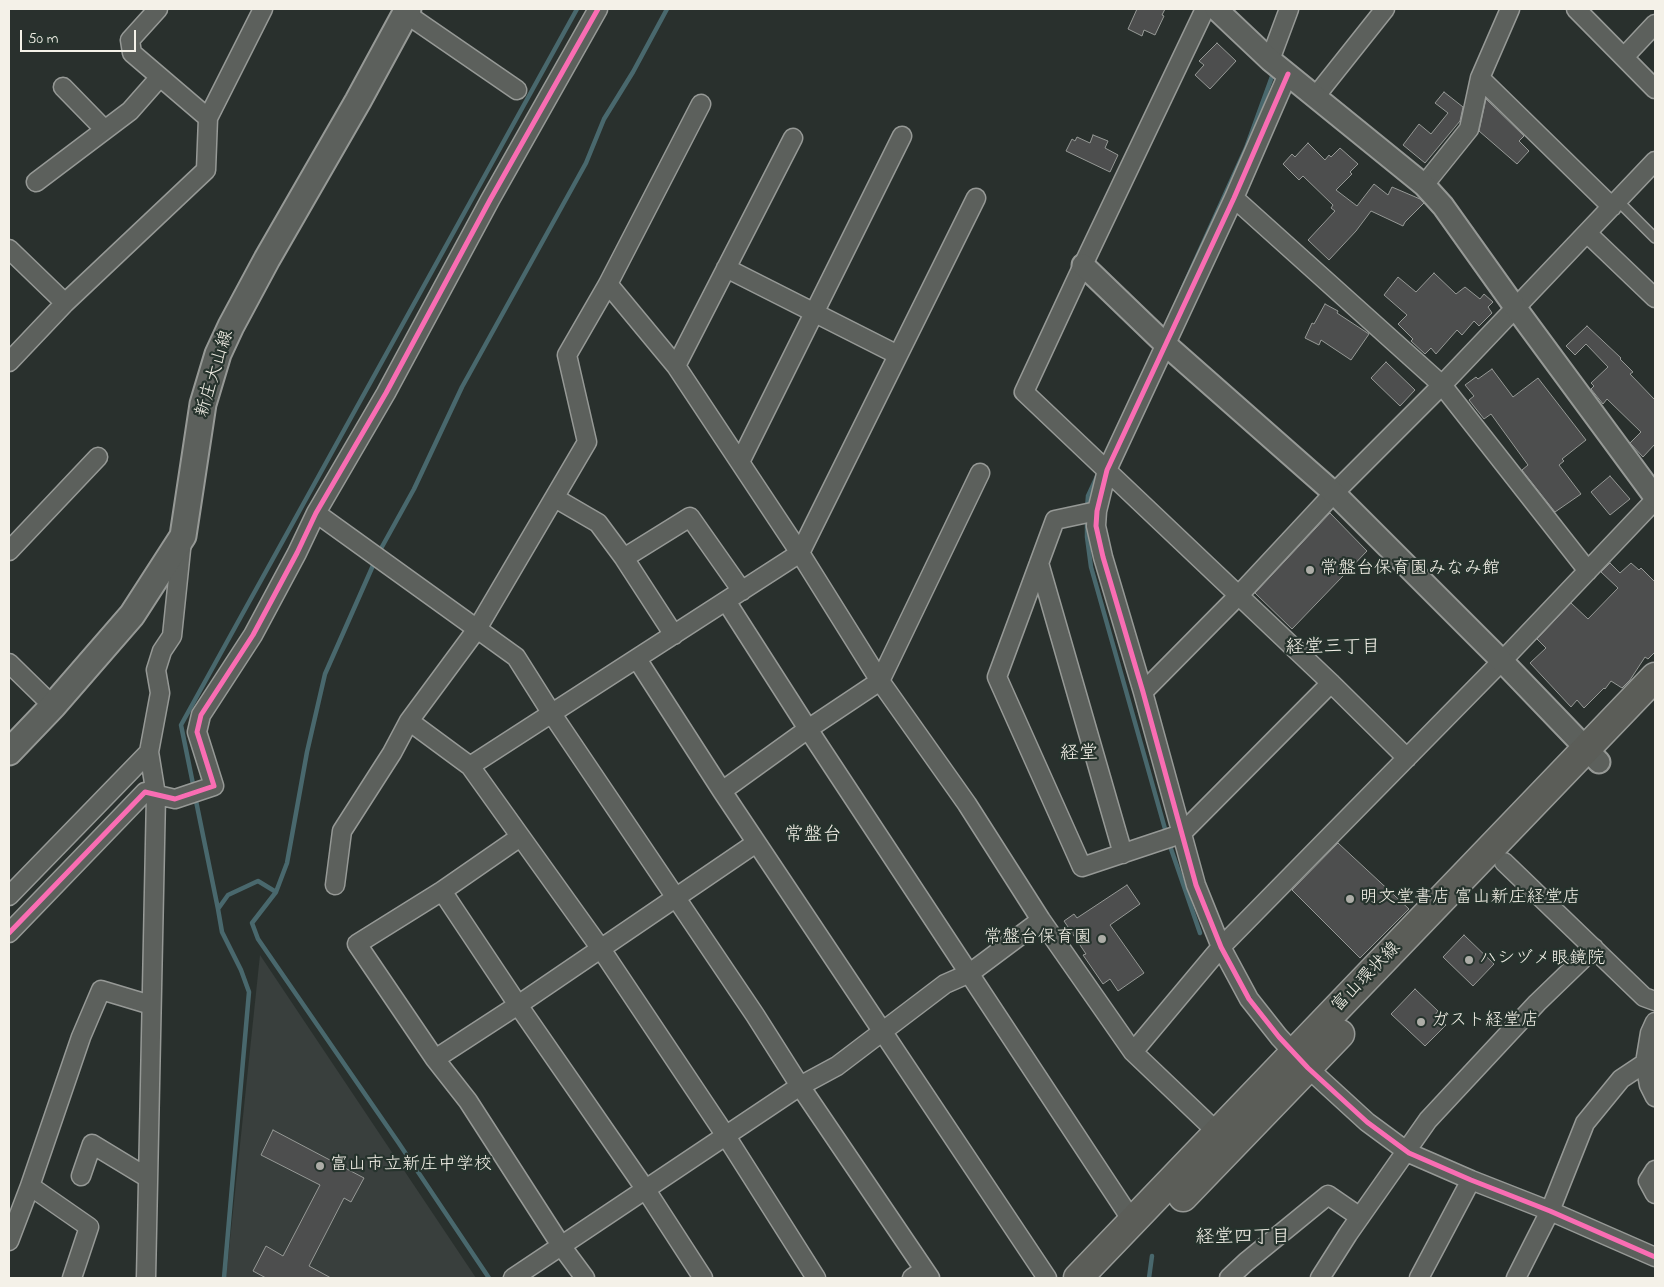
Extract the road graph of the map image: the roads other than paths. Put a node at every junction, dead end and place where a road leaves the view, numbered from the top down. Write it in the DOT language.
graph roads {
  1 [pos="158,9"];
  2 [pos="263,9"];
  3 [pos="598,9"];
  4 [pos="1205,9"];
  5 [pos="1216,9"];
  6 [pos="1289,9"];
  7 [pos="1385,9"];
  8 [pos="1510,9"];
  9 [pos="1576,9"];
  10 [pos="407,11"];
  11 [pos="1655,24"];
  12 [pos="1624,57"];
  13 [pos="1270,60"];
  14 [pos="1288,74"];
  15 [pos="160,77"];
  16 [pos="1480,78"];
  17 [pos="62,86"];
  18 [pos="1655,89"];
  19 [pos="517,90"];
  20 [pos="1315,97"];
  21 [pos="701,104"];
  22 [pos="208,118"];
  23 [pos="106,130"];
  24 [pos="902,136"];
  25 [pos="793,138"];
  26 [pos="1655,161"];
  27 [pos="36,182"];
  28 [pos="1424,185"];
  29 [pos="976,198"];
  30 [pos="1234,198"];
  31 [pos="1615,204"];
  32 [pos="1587,232"];
  33 [pos="1655,238"];
  34 [pos="9,249"];
  35 [pos="1083,266"];
  36 [pos="726,268"];
  37 [pos="608,284"];
  38 [pos="1655,298"];
  39 [pos="65,303"];
  40 [pos="1515,307"];
  41 [pos="814,312"];
  42 [pos="1164,344"];
  43 [pos="898,355"];
  44 [pos="9,362"];
  45 [pos="676,366"];
  46 [pos="1442,385"];
  47 [pos="98,457"];
  48 [pos="740,462"];
  49 [pos="1107,470"];
  50 [pos="980,474"];
  51 [pos="1334,493"];
  52 [pos="554,498"];
  53 [pos="1655,499"];
  54 [pos="1097,511"];
  55 [pos="316,513"];
  56 [pos="182,536"];
  57 [pos="9,551"];
  58 [pos="800,553"];
  59 [pos="624,558"];
  60 [pos="1039,563"];
  61 [pos="1588,571"];
  62 [pos="742,591"];
  63 [pos="1238,596"];
  64 [pos="726,601"];
  65 [pos="477,629"];
  66 [pos="674,635"];
  67 [pos="637,659"];
  68 [pos="1502,661"];
  69 [pos="9,663"];
  70 [pos="1655,677"];
  71 [pos="880,681"];
  72 [pos="1331,683"];
  73 [pos="1143,692"];
  74 [pos="1655,704"];
  75 [pos="53,706"];
  76 [pos="552,714"];
  77 [pos="409,721"];
  78 [pos="808,729"];
  79 [pos="9,752"];
  80 [pos="149,752"];
  81 [pos="1592,756"];
  82 [pos="1406,758"];
  83 [pos="470,766"];
  84 [pos="722,791"];
  85 [pos="156,795"];
  86 [pos="1181,834"];
  87 [pos="520,836"];
  88 [pos="756,843"];
  89 [pos="1123,854"];
  90 [pos="1504,862"];
  91 [pos="335,885"];
  92 [pos="442,891"];
  93 [pos="9,896"];
  94 [pos="676,899"];
  95 [pos="1041,920"];
  96 [pos="9,933"];
  97 [pos="1221,947"];
  98 [pos="1594,948"];
  99 [pos="601,949"];
  100 [pos="970,973"];
  101 [pos="1655,1001"];
  102 [pos="518,1005"];
  103 [pos="152,1006"];
  104 [pos="1655,1022"];
  105 [pos="883,1031"];
  106 [pos="1133,1052"];
  107 [pos="435,1059"];
  108 [pos="1301,1061"];
  109 [pos="1645,1063"];
  110 [pos="800,1086"];
  111 [pos="1655,1097"];
  112 [pos="1218,1133"];
  113 [pos="726,1136"];
  114 [pos="1406,1151"];
  115 [pos="1655,1170"];
  116 [pos="81,1176"];
  117 [pos="148,1178"];
  118 [pos="1471,1180"];
  119 [pos="30,1186"];
  120 [pos="646,1190"];
  121 [pos="1655,1194"];
  122 [pos="1550,1211"];
  123 [pos="1360,1217"];
  124 [pos="1133,1222"];
  125 [pos="9,1241"];
  126 [pos="562,1247"];
  127 [pos="1655,1257"];
  128 [pos="922,1276"];
  129 [pos="72,1278"];
  130 [pos="146,1278"];
  131 [pos="513,1278"];
  132 [pos="585,1278"];
  133 [pos="703,1278"];
  134 [pos="816,1278"];
  135 [pos="1047,1278"];
  136 [pos="1078,1278"];
  137 [pos="1104,1278"];
  138 [pos="1229,1278"];
  139 [pos="1320,1278"];
  140 [pos="1419,1278"];
  141 [pos="1516,1278"];
  1 -- 15 [label="street"];
  2 -- 22 [label="street"];
  3 -- 55 [label="street"];
  4 -- 35 [label="street"];
  5 -- 13 [label="street"];
  6 -- 13 [label="street"];
  7 -- 20 [label="street"];
  8 -- 16 [label="street"];
  9 -- 12 [label="street"];
  10 -- 19 [label="street"];
  10 -- 56 [label="main road, 新庄大山線"];
  11 -- 12 [label="street"];
  12 -- 18 [label="street"];
  13 -- 14 [label="street"];
  14 -- 20 [label="street"];
  14 -- 30 [label="street"];
  15 -- 22 [label="street"];
  15 -- 23 [label="street"];
  16 -- 28 [label="street"];
  16 -- 31 [label="street"];
  17 -- 23 [label="street"];
  20 -- 28 [label="street"];
  21 -- 37 [label="street"];
  22 -- 39 [label="street"];
  23 -- 27 [label="street"];
  24 -- 41 [label="street"];
  25 -- 36 [label="street"];
  26 -- 31 [label="street"];
  28 -- 40 [label="street"];
  29 -- 43 [label="street"];
  30 -- 42 [label="street"];
  30 -- 46 [label="street"];
  31 -- 32 [label="street"];
  31 -- 33 [label="lane"];
  32 -- 38 [label="street"];
  32 -- 40 [label="street"];
  34 -- 39 [label="street"];
  35 -- 42 [label="street"];
  35 -- 49 [label="street"];
  36 -- 41 [label="street"];
  36 -- 45 [label="street"];
  37 -- 45 [label="street"];
  37 -- 52 [label="street"];
  39 -- 44 [label="street"];
  40 -- 46 [label="street"];
  40 -- 53 [label="street"];
  41 -- 43 [label="street"];
  41 -- 48 [label="street"];
  42 -- 49 [label="street"];
  42 -- 51 [label="street"];
  43 -- 58 [label="street"];
  45 -- 48 [label="street"];
  46 -- 51 [label="street"];
  46 -- 61 [label="street"];
  47 -- 57 [label="street"];
  48 -- 58 [label="street"];
  49 -- 54 [label="street"];
  49 -- 63 [label="street"];
  50 -- 71 [label="street"];
  51 -- 63 [label="street"];
  51 -- 68 [label="street"];
  52 -- 59 [label="street"];
  52 -- 65 [label="street"];
  53 -- 61 [label="street"];
  54 -- 60 [label="street"];
  54 -- 73 [label="street"];
  55 -- 65 [label="street"];
  55 -- 85 [label="street"];
  56 -- 75 [label="main road, 新庄大山線"];
  56 -- 80 [label="street"];
  58 -- 62 [label="street"];
  58 -- 71 [label="street"];
  59 -- 62 [label="street"];
  59 -- 66 [label="street"];
  60 -- 89 [label="street"];
  60 -- 89 [label="street"];
  61 -- 68 [label="street"];
  62 -- 64 [label="street"];
  63 -- 72 [label="street"];
  63 -- 73 [label="street"];
  64 -- 66 [label="street"];
  64 -- 78 [label="street"];
  65 -- 76 [label="street"];
  65 -- 77 [label="street"];
  66 -- 67 [label="street"];
  67 -- 76 [label="street"];
  67 -- 84 [label="street"];
  68 -- 81 [label="street"];
  68 -- 82 [label="street"];
  69 -- 75 [label="street"];
  70 -- 81 [label="main road, 富山環状線"];
  71 -- 78 [label="street"];
  71 -- 95 [label="street"];
  72 -- 82 [label="street"];
  72 -- 86 [label="street"];
  73 -- 86 [label="street"];
  74 -- 81 [label="main road, 富山環状線"];
  75 -- 79 [label="main road, 新庄大山線"];
  76 -- 83 [label="street"];
  76 -- 94 [label="street"];
  77 -- 83 [label="street"];
  77 -- 91 [label="street"];
  78 -- 84 [label="street"];
  78 -- 100 [label="street"];
  80 -- 85 [label="street"];
  80 -- 93 [label="street"];
  81 -- 90 [label="main road, 富山環状線"];
  81 -- 108 [label="main road, 富山環状線"];
  82 -- 97 [label="street"];
  83 -- 87 [label="street"];
  84 -- 88 [label="street"];
  85 -- 96 [label="street"];
  85 -- 103 [label="street"];
  86 -- 89 [label="street"];
  86 -- 97 [label="street"];
  87 -- 92 [label="street"];
  87 -- 99 [label="street"];
  88 -- 94 [label="street"];
  88 -- 105 [label="street"];
  90 -- 98 [label="street"];
  90 -- 108 [label="main road, 富山環状線"];
  92 -- 102 [label="street"];
  92 -- 107 [label="street"];
  94 -- 99 [label="street"];
  94 -- 110 [label="street"];
  95 -- 100 [label="street"];
  95 -- 106 [label="street"];
  97 -- 106 [label="street"];
  97 -- 108 [label="street"];
  98 -- 101 [label="street"];
  98 -- 114 [label="street"];
  99 -- 102 [label="street"];
  99 -- 113 [label="street"];
  100 -- 105 [label="street"];
  100 -- 124 [label="street"];
  102 -- 107 [label="street"];
  102 -- 120 [label="street"];
  103 -- 117 [label="street"];
  103 -- 119 [label="street"];
  104 -- 109 [label="street"];
  105 -- 110 [label="street"];
  105 -- 135 [label="street"];
  106 -- 112 [label="street"];
  107 -- 126 [label="street"];
  108 -- 112 [label="main road, 富山環状線"];
  108 -- 114 [label="street"];
  108 -- 137 [label="main road, 富山環状線"];
  109 -- 111 [label="street"];
  109 -- 122 [label="street"];
  110 -- 113 [label="street"];
  110 -- 128 [label="street"];
  112 -- 124 [label="main road, 富山環状線"];
  113 -- 120 [label="street"];
  113 -- 134 [label="street"];
  114 -- 118 [label="street"];
  114 -- 123 [label="street"];
  115 -- 121 [label="street"];
  116 -- 117 [label="street"];
  117 -- 130 [label="street"];
  118 -- 122 [label="street"];
  118 -- 140 [label="street"];
  119 -- 125 [label="street"];
  119 -- 129 [label="street"];
  120 -- 126 [label="street"];
  120 -- 133 [label="street"];
  122 -- 127 [label="street"];
  122 -- 141 [label="street"];
  123 -- 138 [label="street"];
  123 -- 139 [label="street"];
  124 -- 136 [label="main road, 富山環状線"];
  126 -- 131 [label="street"];
  126 -- 132 [label="street"];
}
